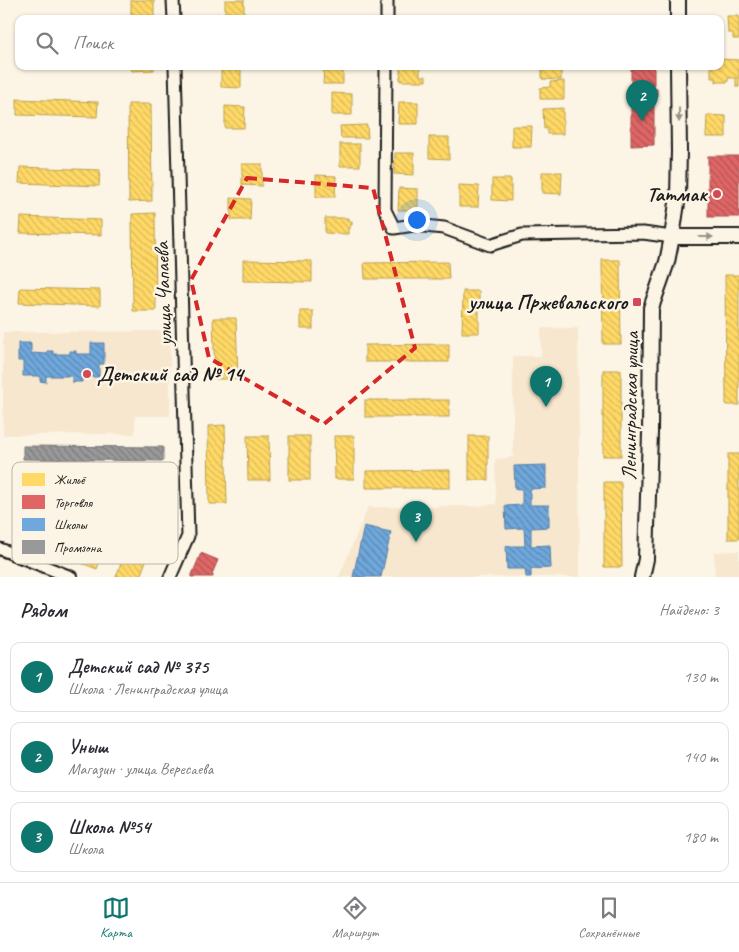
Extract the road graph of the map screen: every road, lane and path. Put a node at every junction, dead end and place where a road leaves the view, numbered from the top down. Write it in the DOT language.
graph roads {
  1 [pos="173,0"];
  2 [pos="387,0"];
  3 [pos="678,0"];
  4 [pos="174,15"];
  5 [pos="387,15"];
  6 [pos="678,15"];
  7 [pos="175,70"];
  8 [pos="386,70"];
  9 [pos="678,70"];
  10 [pos="672,237"];
  11 [pos="739,237"];
  12 [pos="0,549"];
  13 [pos="12,554"];
  14 [pos="178,559"];
  15 [pos="38,564"];
  16 [pos="176,564"];
  17 [pos="71,577"];
  18 [pos="170,577"];
  19 [pos="642,577"];
  1 -- 4 [label="street"];
  2 -- 5 [label="street"];
  3 -- 6 [label="main road"];
  7 -- 14 [label="street, улица Чапаева"];
  8 -- 10 [label="street"];
  9 -- 10 [label="main road, Ленинградская улица, one-way"];
  10 -- 11 [label="main road, one-way"];
  10 -- 19 [label="main road, Ленинградская улица"];
  12 -- 13 [label="street"];
  15 -- 17 [label="street"];
  16 -- 18 [label="street, улица Чапаева"];
}
